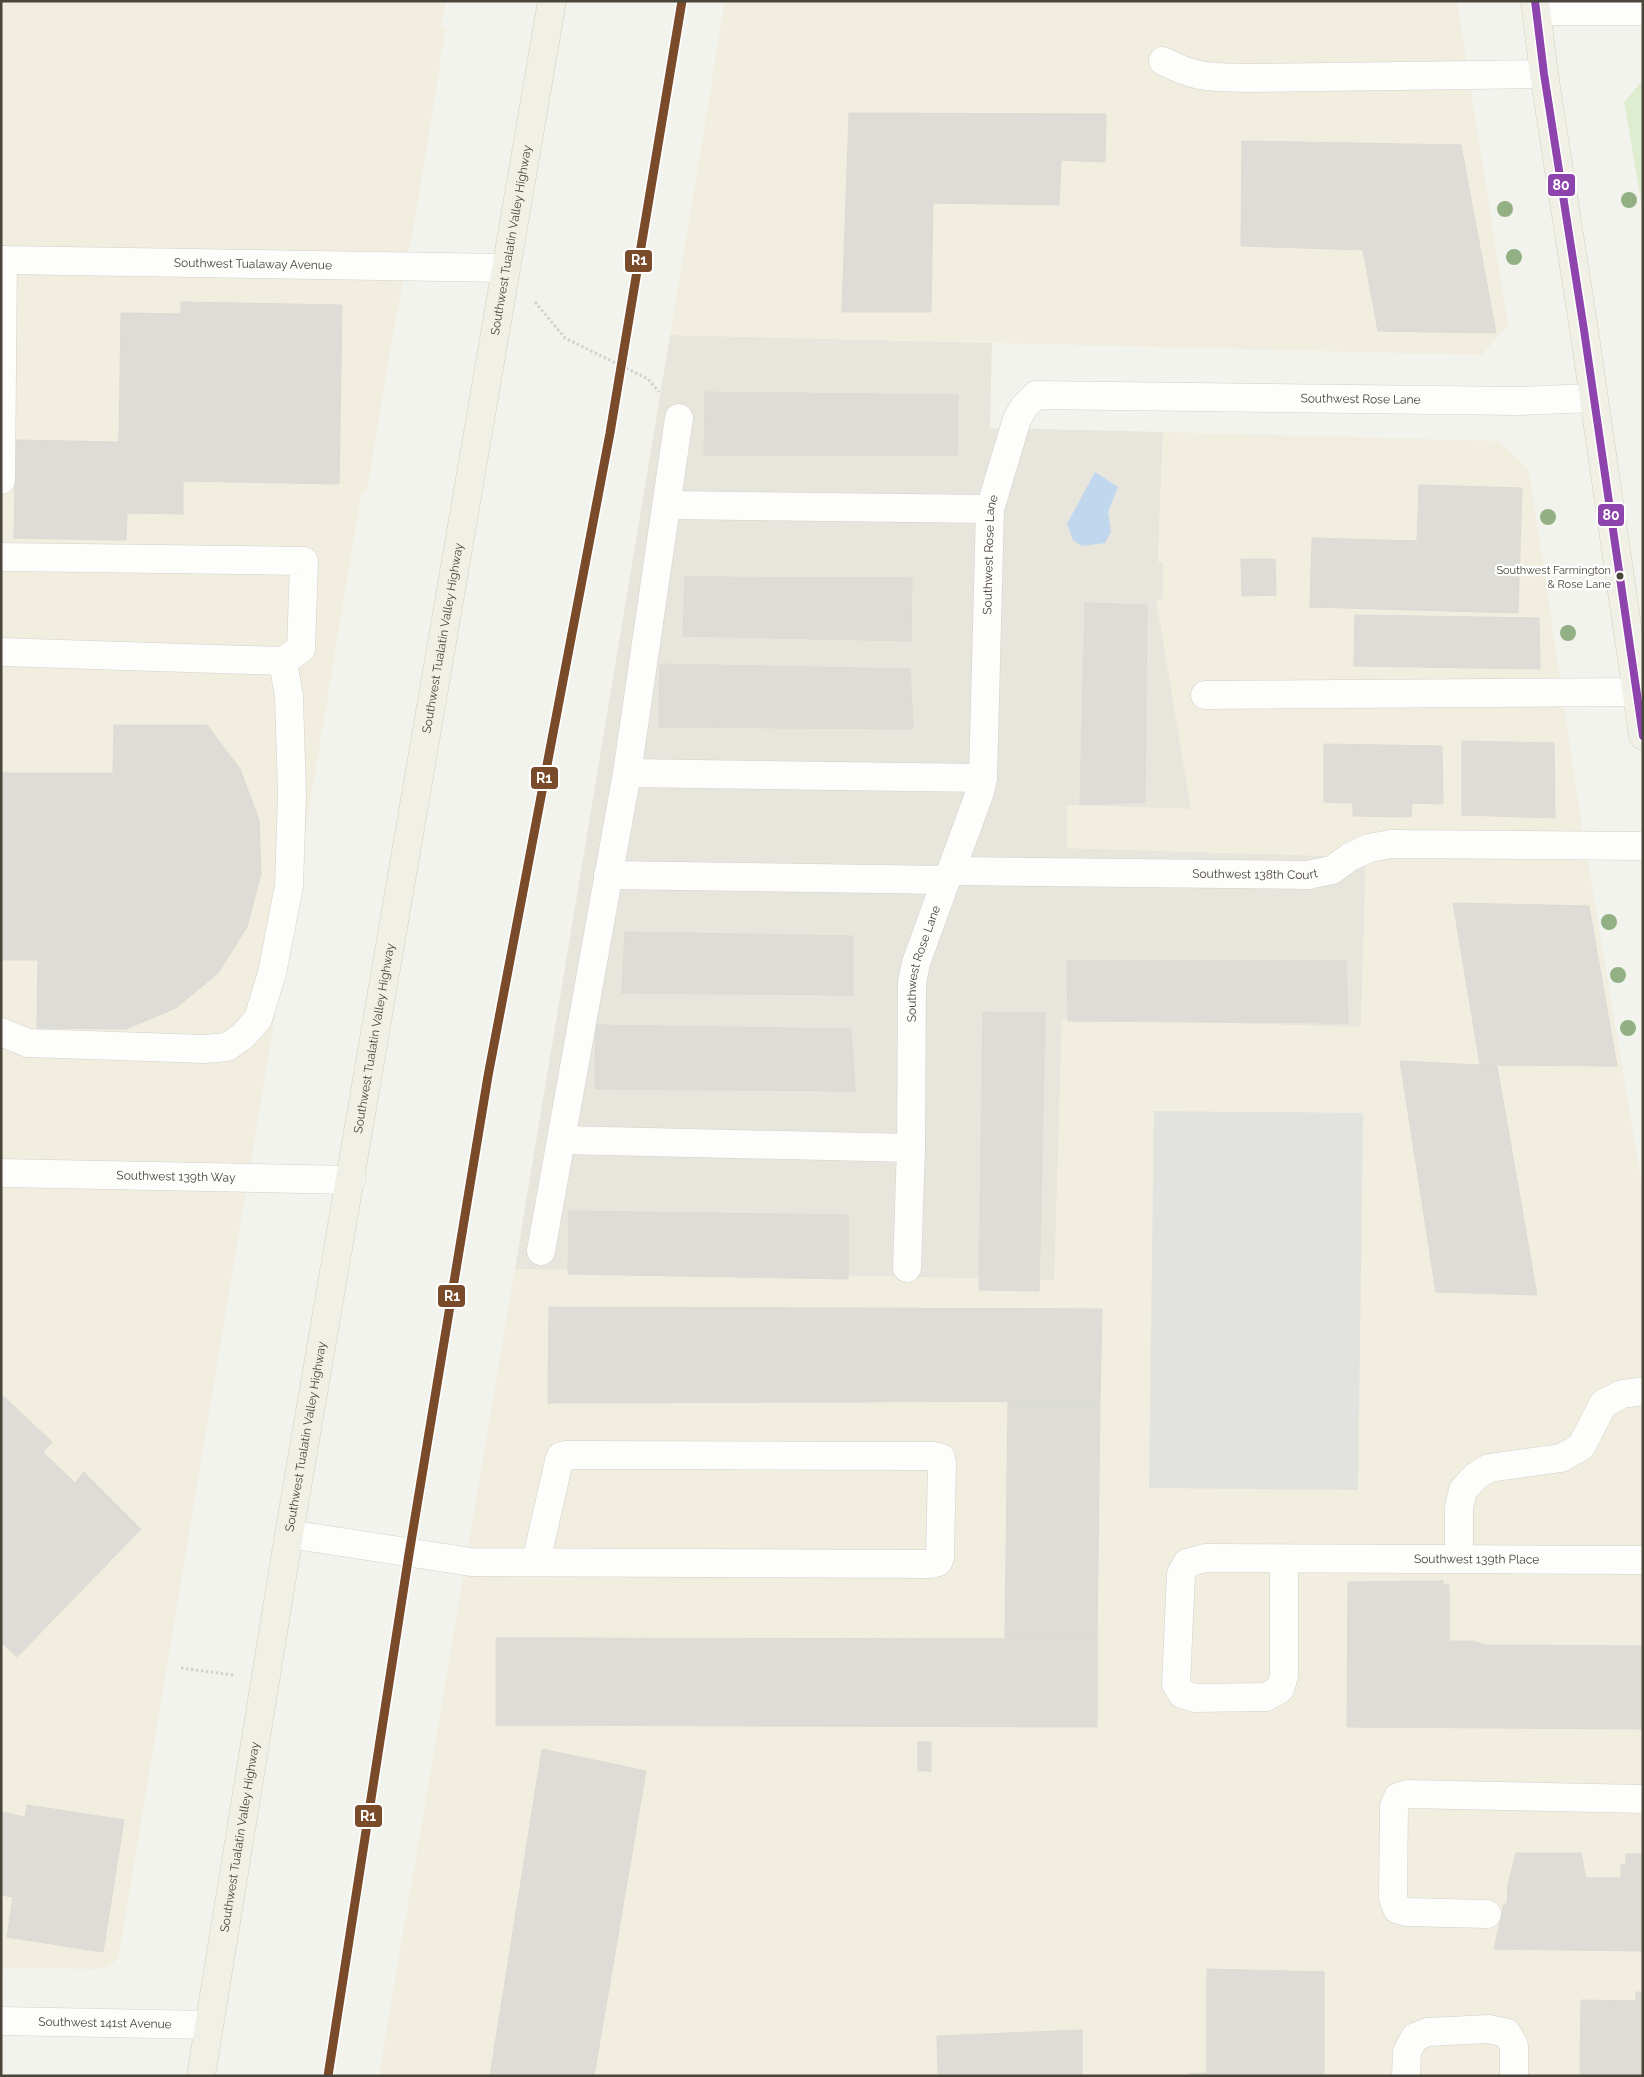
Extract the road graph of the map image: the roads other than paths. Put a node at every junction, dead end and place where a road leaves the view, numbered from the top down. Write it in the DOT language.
graph roads {
  1 [pos="552,1"];
  2 [pos="1536,6"];
  3 [pos="1643,11"];
  4 [pos="1163,61"];
  5 [pos="1544,74"];
  6 [pos="2,260"];
  7 [pos="505,268"];
  8 [pos="1592,398"];
  9 [pos="679,418"];
  10 [pos="1,480"];
  11 [pos="668,505"];
  12 [pos="990,509"];
  13 [pos="1,557"];
  14 [pos="1,652"];
  15 [pos="283,660"];
  16 [pos="1636,692"];
  17 [pos="1205,695"];
  18 [pos="1643,736"];
  19 [pos="627,773"];
  20 [pos="983,778"];
  21 [pos="1643,846"];
  22 [pos="608,875"];
  23 [pos="948,876"];
  24 [pos="1,1032"];
  25 [pos="562,1140"];
  26 [pos="911,1148"];
  27 [pos="1,1173"];
  28 [pos="351,1180"];
  29 [pos="540,1251"];
  30 [pos="907,1268"];
  31 [pos="1643,1391"];
  32 [pos="289,1534"];
  33 [pos="1284,1559"];
  34 [pos="1458,1559"];
  35 [pos="1643,1560"];
  36 [pos="536,1562"];
  37 [pos="1643,1799"];
  38 [pos="1487,1914"];
  39 [pos="1,2021"];
  40 [pos="209,2025"];
  41 [pos="201,2076"];
  42 [pos="1406,2076"];
  43 [pos="1514,2076"];
  1 -- 7 [label="main road, Southwest Tualatin Valley Highway"];
  2 -- 3 [label="street"];
  2 -- 5 [label="main road"];
  4 -- 5 [label="street"];
  5 -- 8 [label="main road"];
  6 -- 7 [label="street, Southwest Tualaway Avenue"];
  6 -- 10 [label="street"];
  7 -- 28 [label="main road, Southwest Tualatin Valley Highway"];
  8 -- 12 [label="street, Southwest Rose Lane"];
  8 -- 16 [label="main road"];
  9 -- 11 [label="street"];
  11 -- 12 [label="street"];
  11 -- 19 [label="street"];
  12 -- 20 [label="street, Southwest Rose Lane"];
  13 -- 15 [label="street"];
  14 -- 15 [label="street"];
  15 -- 24 [label="street"];
  16 -- 17 [label="street"];
  16 -- 18 [label="main road"];
  19 -- 20 [label="street"];
  19 -- 22 [label="street"];
  20 -- 23 [label="street, Southwest Rose Lane"];
  21 -- 23 [label="street, Southwest 138th Court"];
  22 -- 23 [label="street, Southwest 138th Court"];
  22 -- 25 [label="street"];
  23 -- 26 [label="street, Southwest Rose Lane"];
  25 -- 26 [label="street"];
  25 -- 29 [label="street"];
  26 -- 30 [label="street, Southwest Rose Lane"];
  27 -- 28 [label="street, Southwest 139th Way"];
  28 -- 32 [label="main road, Southwest Tualatin Valley Highway"];
  31 -- 34 [label="street"];
  32 -- 36 [label="street"];
  32 -- 40 [label="main road, Southwest Tualatin Valley Highway"];
  33 -- 33 [label="street, Southwest 139th Place"];
  33 -- 34 [label="street, Southwest 139th Place"];
  34 -- 35 [label="street, Southwest 139th Place"];
  36 -- 36 [label="street"];
  37 -- 38 [label="street"];
  39 -- 40 [label="street, Southwest 141st Avenue"];
  40 -- 41 [label="main road, Southwest Tualatin Valley Highway"];
  42 -- 43 [label="street"];
}
